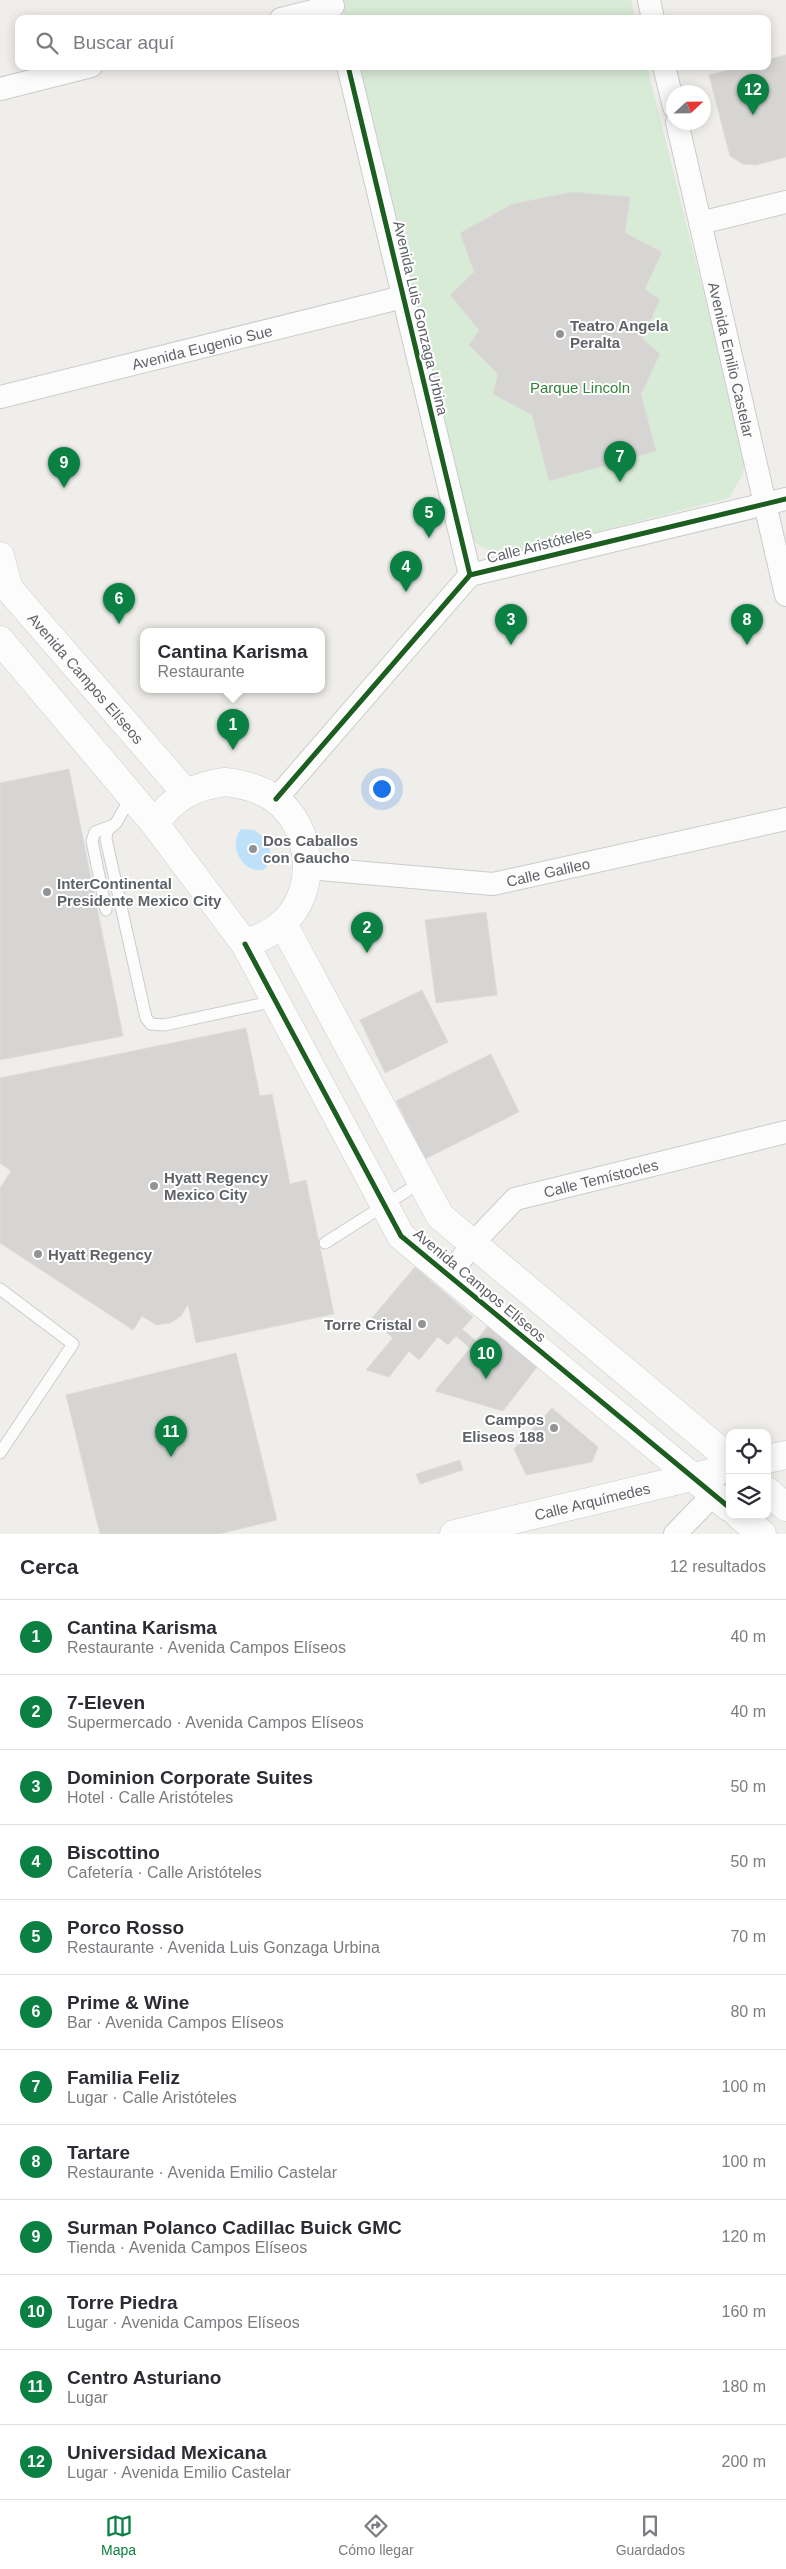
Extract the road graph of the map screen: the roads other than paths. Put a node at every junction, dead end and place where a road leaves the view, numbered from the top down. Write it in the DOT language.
graph roads {
  1 [pos="649,0"];
  2 [pos="334,8"];
  3 [pos="301,15"];
  4 [pos="652,15"];
  5 [pos="75,70"];
  6 [pos="349,70"];
  7 [pos="665,70"];
  8 [pos="669,85"];
  9 [pos="0,89"];
  10 [pos="679,130"];
  11 [pos="786,202"];
  12 [pos="700,223"];
  13 [pos="403,297"];
  14 [pos="0,397"];
  15 [pos="776,501"];
  16 [pos="786,515"];
  17 [pos="0,556"];
  18 [pos="470,575"];
  19 [pos="786,596"];
  20 [pos="0,640"];
  21 [pos="186,792"];
  22 [pos="131,797"];
  23 [pos="276,800"];
  24 [pos="786,819"];
  25 [pos="155,824"];
  26 [pos="111,826"];
  27 [pos="308,868"];
  28 [pos="106,910"];
  29 [pos="283,924"];
  30 [pos="245,944"];
  31 [pos="276,1000"];
  32 [pos="786,1132"];
  33 [pos="421,1182"];
  34 [pos="384,1205"];
  35 [pos="325,1243"];
  36 [pos="473,1243"];
  37 [pos="450,1276"];
  38 [pos="0,1290"];
  39 [pos="1,1449"];
  40 [pos="786,1454"];
  41 [pos="726,1456"];
  42 [pos="771,1458"];
  43 [pos="726,1469"];
  44 [pos="693,1477"];
  45 [pos="771,1494"];
  46 [pos="722,1501"];
  47 [pos="786,1506"];
  48 [pos="744,1519"];
  49 [pos="454,1534"];
  50 [pos="675,1534"];
  51 [pos="762,1534"];
  1 -- 4 [label="street"];
  2 -- 3 [label="street"];
  5 -- 9 [label="street"];
  6 -- 13 [label="street, Avenida Luis Gonzaga Urbina"];
  7 -- 8 [label="street"];
  10 -- 12 [label="street, Avenida Emilio Castelar"];
  11 -- 12 [label="street"];
  12 -- 15 [label="street, Avenida Emilio Castelar"];
  13 -- 14 [label="street, Avenida Eugenio Sue"];
  13 -- 18 [label="street, Avenida Luis Gonzaga Urbina"];
  15 -- 16 [label="street"];
  15 -- 18 [label="street, Calle Aristóteles"];
  15 -- 19 [label="street, Avenida Emilio Castelar"];
  17 -- 21 [label="street, Avenida Campos Elíseos"];
  18 -- 23 [label="street, Calle Aristóteles"];
  20 -- 22 [label="street"];
  21 -- 23 [label="street"];
  21 -- 25 [label="street"];
  22 -- 25 [label="street"];
  22 -- 26 [label="lane"];
  23 -- 27 [label="street"];
  24 -- 27 [label="street, Calle Galileo"];
  25 -- 30 [label="street"];
  26 -- 28 [label="lane"];
  26 -- 31 [label="lane"];
  27 -- 29 [label="street"];
  29 -- 30 [label="street"];
  29 -- 33 [label="street, Avenida Campos Elíseos"];
  30 -- 31 [label="street, Avenida Campos Elíseos"];
  31 -- 34 [label="street, Avenida Campos Elíseos"];
  32 -- 36 [label="street, Calle Temístocles"];
  33 -- 34 [label="lane"];
  33 -- 36 [label="street, Avenida Campos Elíseos"];
  34 -- 35 [label="lane"];
  34 -- 37 [label="street, Avenida Campos Elíseos"];
  36 -- 37 [label="street, Calle Temístocles"];
  36 -- 41 [label="street, Avenida Campos Elíseos"];
  37 -- 44 [label="street, Avenida Campos Elíseos"];
  38 -- 39 [label="lane"];
  40 -- 42 [label="street"];
  43 -- 44 [label="street, Calle Arquímedes"];
  44 -- 46 [label="street, Avenida Campos Elíseos"];
  44 -- 49 [label="street, Calle Arquímedes"];
  45 -- 47 [label="street"];
  46 -- 50 [label="street"];
  48 -- 51 [label="street"];
}
